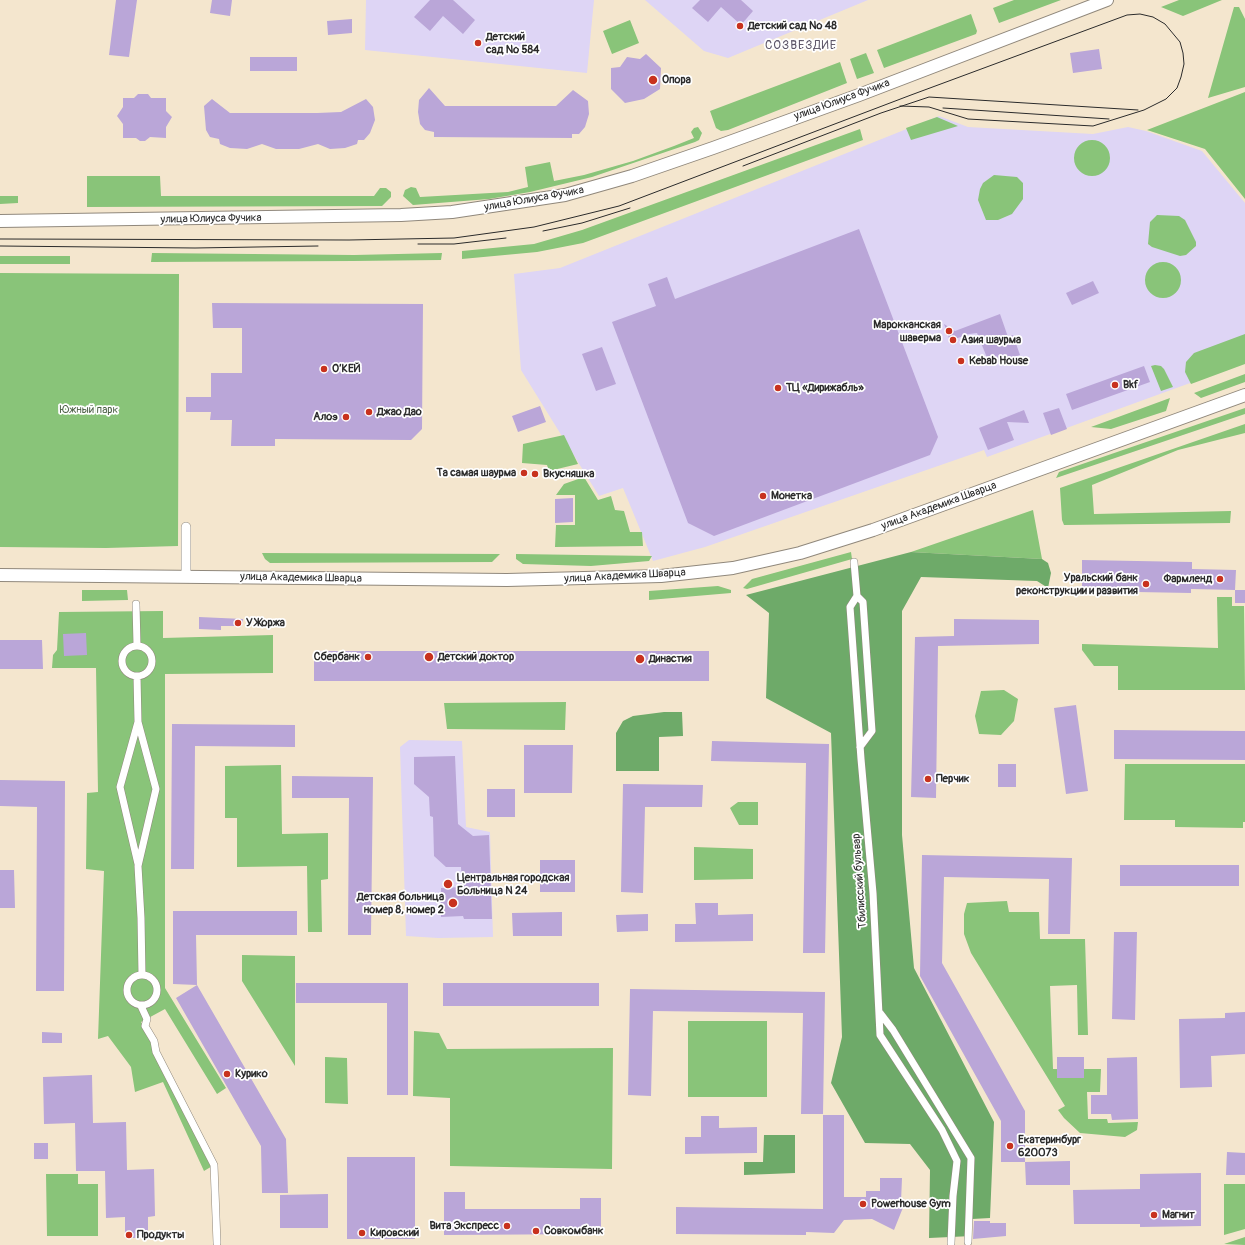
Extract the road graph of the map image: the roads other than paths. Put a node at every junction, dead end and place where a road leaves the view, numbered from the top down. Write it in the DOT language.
graph roads {
  1 [pos="1107,0"];
  2 [pos="0,221"];
  3 [pos="1245,395"];
  4 [pos="186,526"];
  5 [pos="854,562"];
  6 [pos="0,575"];
  7 [pos="186,577"];
  8 [pos="857,596"];
  9 [pos="136,604"];
  10 [pos="137,645"];
  11 [pos="137,676"];
  12 [pos="138,722"];
  13 [pos="860,747"];
  14 [pos="138,866"];
  15 [pos="142,975"];
  16 [pos="141,1006"];
  17 [pos="880,1013"];
  18 [pos="968,1242"];
  19 [pos="217,1243"];
  20 [pos="951,1243"];
  1 -- 2 [label="street, улица Юлиуса Фучика"];
  3 -- 7 [label="street, улица Академика Шварца"];
  4 -- 7 [label="street"];
  5 -- 8 [label="street, Тбилисский бульвар"];
  6 -- 7 [label="street, улица Академика Шварца"];
  8 -- 13 [label="street, Тбилисский бульвар"];
  8 -- 13 [label="street, Тбилисский бульвар"];
  9 -- 10 [label="street"];
  10 -- 11 [label="street"];
  10 -- 11 [label="street"];
  11 -- 12 [label="street"];
  12 -- 14 [label="street"];
  12 -- 14 [label="street"];
  13 -- 17 [label="street, Тбилисский бульвар"];
  14 -- 15 [label="street"];
  15 -- 16 [label="street"];
  15 -- 16 [label="street"];
  16 -- 19 [label="street"];
  17 -- 18 [label="street"];
  17 -- 20 [label="street, Тбилисский бульвар"];
}
